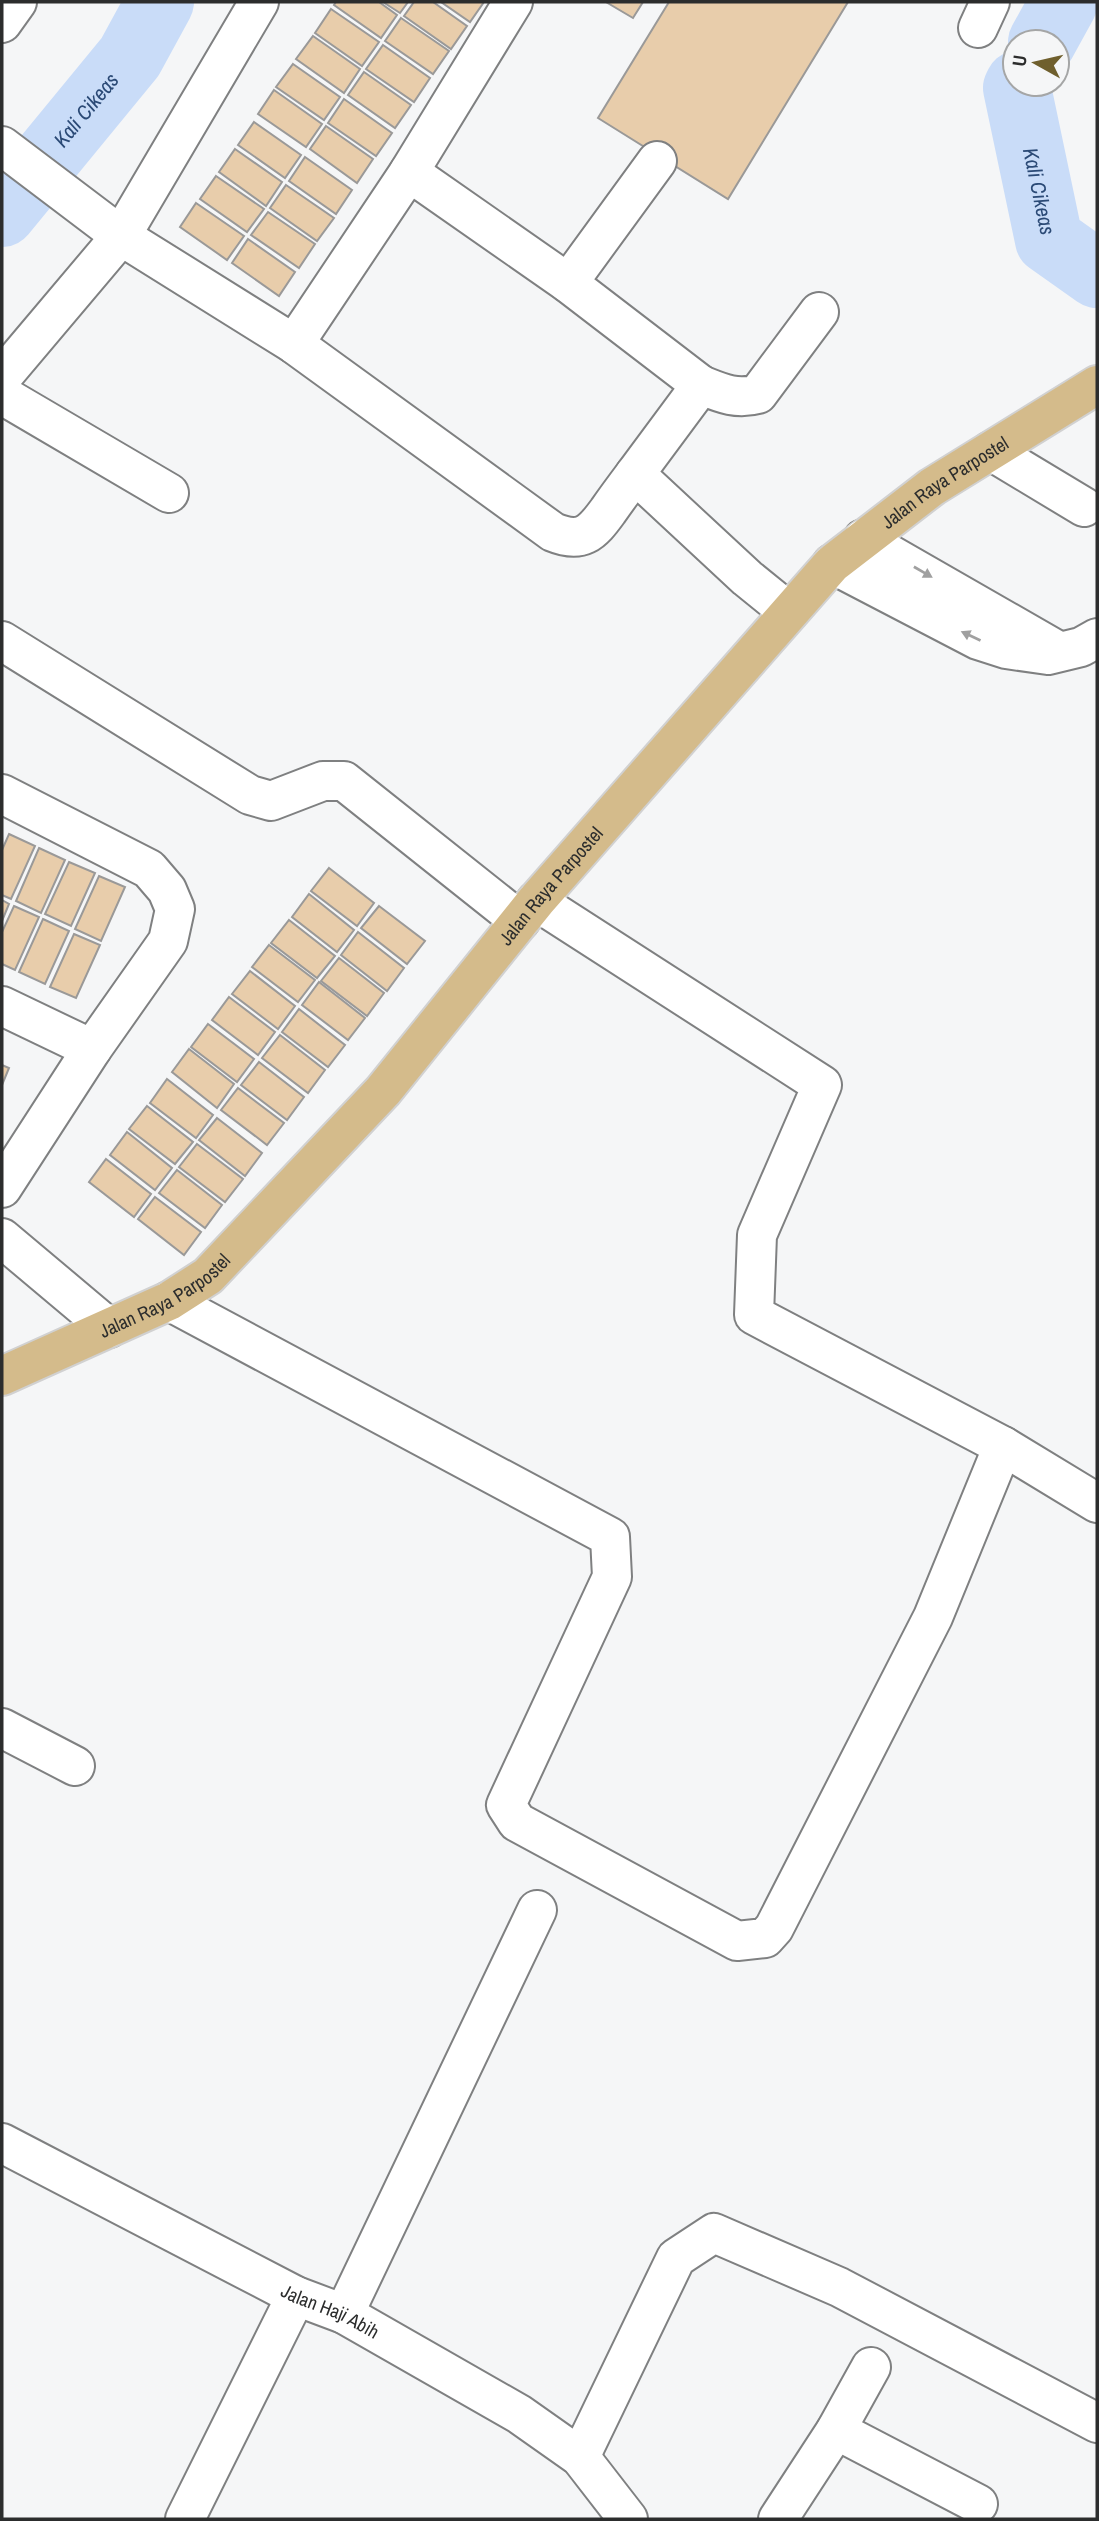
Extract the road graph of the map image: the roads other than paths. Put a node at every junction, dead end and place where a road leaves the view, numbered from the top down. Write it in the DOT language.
graph roads {
  1 [pos="17,2"];
  2 [pos="259,2"];
  3 [pos="513,2"];
  4 [pos="2,23"];
  5 [pos="2,146"];
  6 [pos="657,160"];
  7 [pos="409,172"];
  8 [pos="121,236"];
  9 [pos="568,282"];
  10 [pos="819,312"];
  11 [pos="294,344"];
  12 [pos="2,377"];
  13 [pos="701,385"];
  14 [pos="1097,385"];
  15 [pos="2,395"];
  16 [pos="991,451"];
  17 [pos="635,474"];
  18 [pos="169,494"];
  19 [pos="1084,507"];
  20 [pos="863,539"];
  21 [pos="832,564"];
  22 [pos="789,612"];
  23 [pos="1097,638"];
  24 [pos="2,641"];
  25 [pos="1061,653"];
  26 [pos="2,794"];
  27 [pos="528,911"];
  28 [pos="2,1006"];
  29 [pos="92,1049"];
  30 [pos="2,1188"];
  31 [pos="2,1238"];
  32 [pos="169,1301"];
  33 [pos="109,1328"];
  34 [pos="2,1376"];
  35 [pos="1003,1446"];
  36 [pos="1097,1503"];
  37 [pos="2,1728"];
  38 [pos="75,1766"];
  39 [pos="537,1910"];
  40 [pos="2,2143"];
  41 [pos="296,2296"];
  42 [pos="344,2314"];
  43 [pos="871,2367"];
  44 [pos="1097,2423"];
  45 [pos="836,2430"];
  46 [pos="580,2457"];
  47 [pos="978,2504"];
  48 [pos="185,2519"];
  49 [pos="628,2519"];
  50 [pos="778,2519"];
  1 -- 4 [label="street"];
  2 -- 8 [label="street"];
  3 -- 7 [label="street"];
  5 -- 8 [label="street"];
  6 -- 9 [label="street"];
  7 -- 9 [label="street"];
  7 -- 11 [label="street"];
  8 -- 11 [label="street"];
  8 -- 12 [label="street"];
  9 -- 13 [label="street"];
  10 -- 13 [label="street"];
  11 -- 17 [label="street"];
  13 -- 17 [label="street"];
  14 -- 16 [label="main road, Jalan Raya Parpostel"];
  15 -- 18 [label="street"];
  16 -- 19 [label="street"];
  16 -- 20 [label="main road, Jalan Raya Parpostel"];
  17 -- 22 [label="street"];
  20 -- 21 [label="main road, Jalan Raya Parpostel"];
  20 -- 25 [label="street, one-way"];
  21 -- 22 [label="main road, Jalan Raya Parpostel"];
  25 -- 21 [label="street, one-way"];
  22 -- 27 [label="main road, Jalan Raya Parpostel"];
  23 -- 25 [label="street"];
  24 -- 27 [label="street"];
  26 -- 29 [label="street"];
  27 -- 32 [label="main road, Jalan Raya Parpostel"];
  27 -- 35 [label="street"];
  28 -- 29 [label="street"];
  29 -- 30 [label="street"];
  31 -- 33 [label="street"];
  32 -- 33 [label="main road, Jalan Raya Parpostel"];
  32 -- 35 [label="street"];
  33 -- 34 [label="main road, Jalan Raya Parpostel"];
  35 -- 36 [label="street"];
  37 -- 38 [label="street"];
  39 -- 42 [label="street"];
  40 -- 41 [label="street, Jalan Haji Abih"];
  41 -- 42 [label="street, Jalan Haji Abih"];
  41 -- 48 [label="street"];
  42 -- 46 [label="street, Jalan Haji Abih"];
  43 -- 45 [label="street"];
  44 -- 46 [label="street"];
  45 -- 47 [label="street"];
  45 -- 50 [label="street"];
  46 -- 49 [label="street, Jalan Haji Abih"];
}
